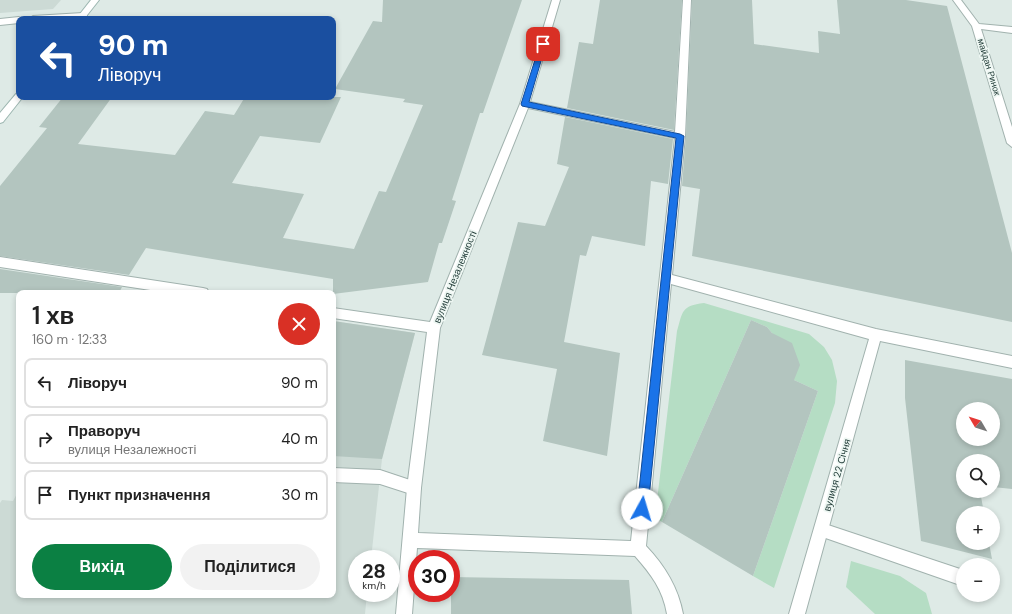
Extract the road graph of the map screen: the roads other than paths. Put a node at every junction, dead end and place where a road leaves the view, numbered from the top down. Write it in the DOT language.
graph roads {
  1 [pos="95,0"];
  2 [pos="556,0"];
  3 [pos="687,0"];
  4 [pos="957,0"];
  5 [pos="83,16"];
  6 [pos="16,20"];
  7 [pos="0,22"];
  8 [pos="976,26"];
  9 [pos="1012,30"];
  10 [pos="16,100"];
  11 [pos="525,104"];
  12 [pos="0,120"];
  13 [pos="680,136"];
  14 [pos="1012,143"];
  15 [pos="0,262"];
  16 [pos="665,278"];
  17 [pos="183,290"];
  18 [pos="336,313"];
  19 [pos="434,328"];
  20 [pos="876,335"];
  21 [pos="1012,362"];
  22 [pos="336,475"];
  23 [pos="414,488"];
  24 [pos="822,530"];
  25 [pos="410,540"];
  26 [pos="638,548"];
  27 [pos="956,576"];
  28 [pos="404,614"];
  29 [pos="675,614"];
  30 [pos="797,614"];
  1 -- 5 [label="street"];
  2 -- 11 [label="street, вулиця Незалежності"];
  3 -- 13 [label="street"];
  4 -- 8 [label="street"];
  6 -- 7 [label="street"];
  8 -- 9 [label="street, майдан Ринок"];
  8 -- 14 [label="street, майдан Ринок"];
  10 -- 12 [label="street"];
  11 -- 13 [label="street"];
  11 -- 19 [label="street, вулиця Незалежності"];
  13 -- 16 [label="street"];
  15 -- 17 [label="street"];
  16 -- 20 [label="street"];
  16 -- 26 [label="street"];
  18 -- 19 [label="street"];
  19 -- 23 [label="street, вулиця Незалежності"];
  20 -- 21 [label="street"];
  20 -- 24 [label="street, вулиця 22 Січня"];
  22 -- 23 [label="street"];
  23 -- 25 [label="street, вулиця Незалежності"];
  24 -- 27 [label="street"];
  24 -- 30 [label="street, вулиця 22 Січня"];
  25 -- 26 [label="street"];
  25 -- 28 [label="street, вулиця Незалежності"];
  26 -- 29 [label="street"];
}
